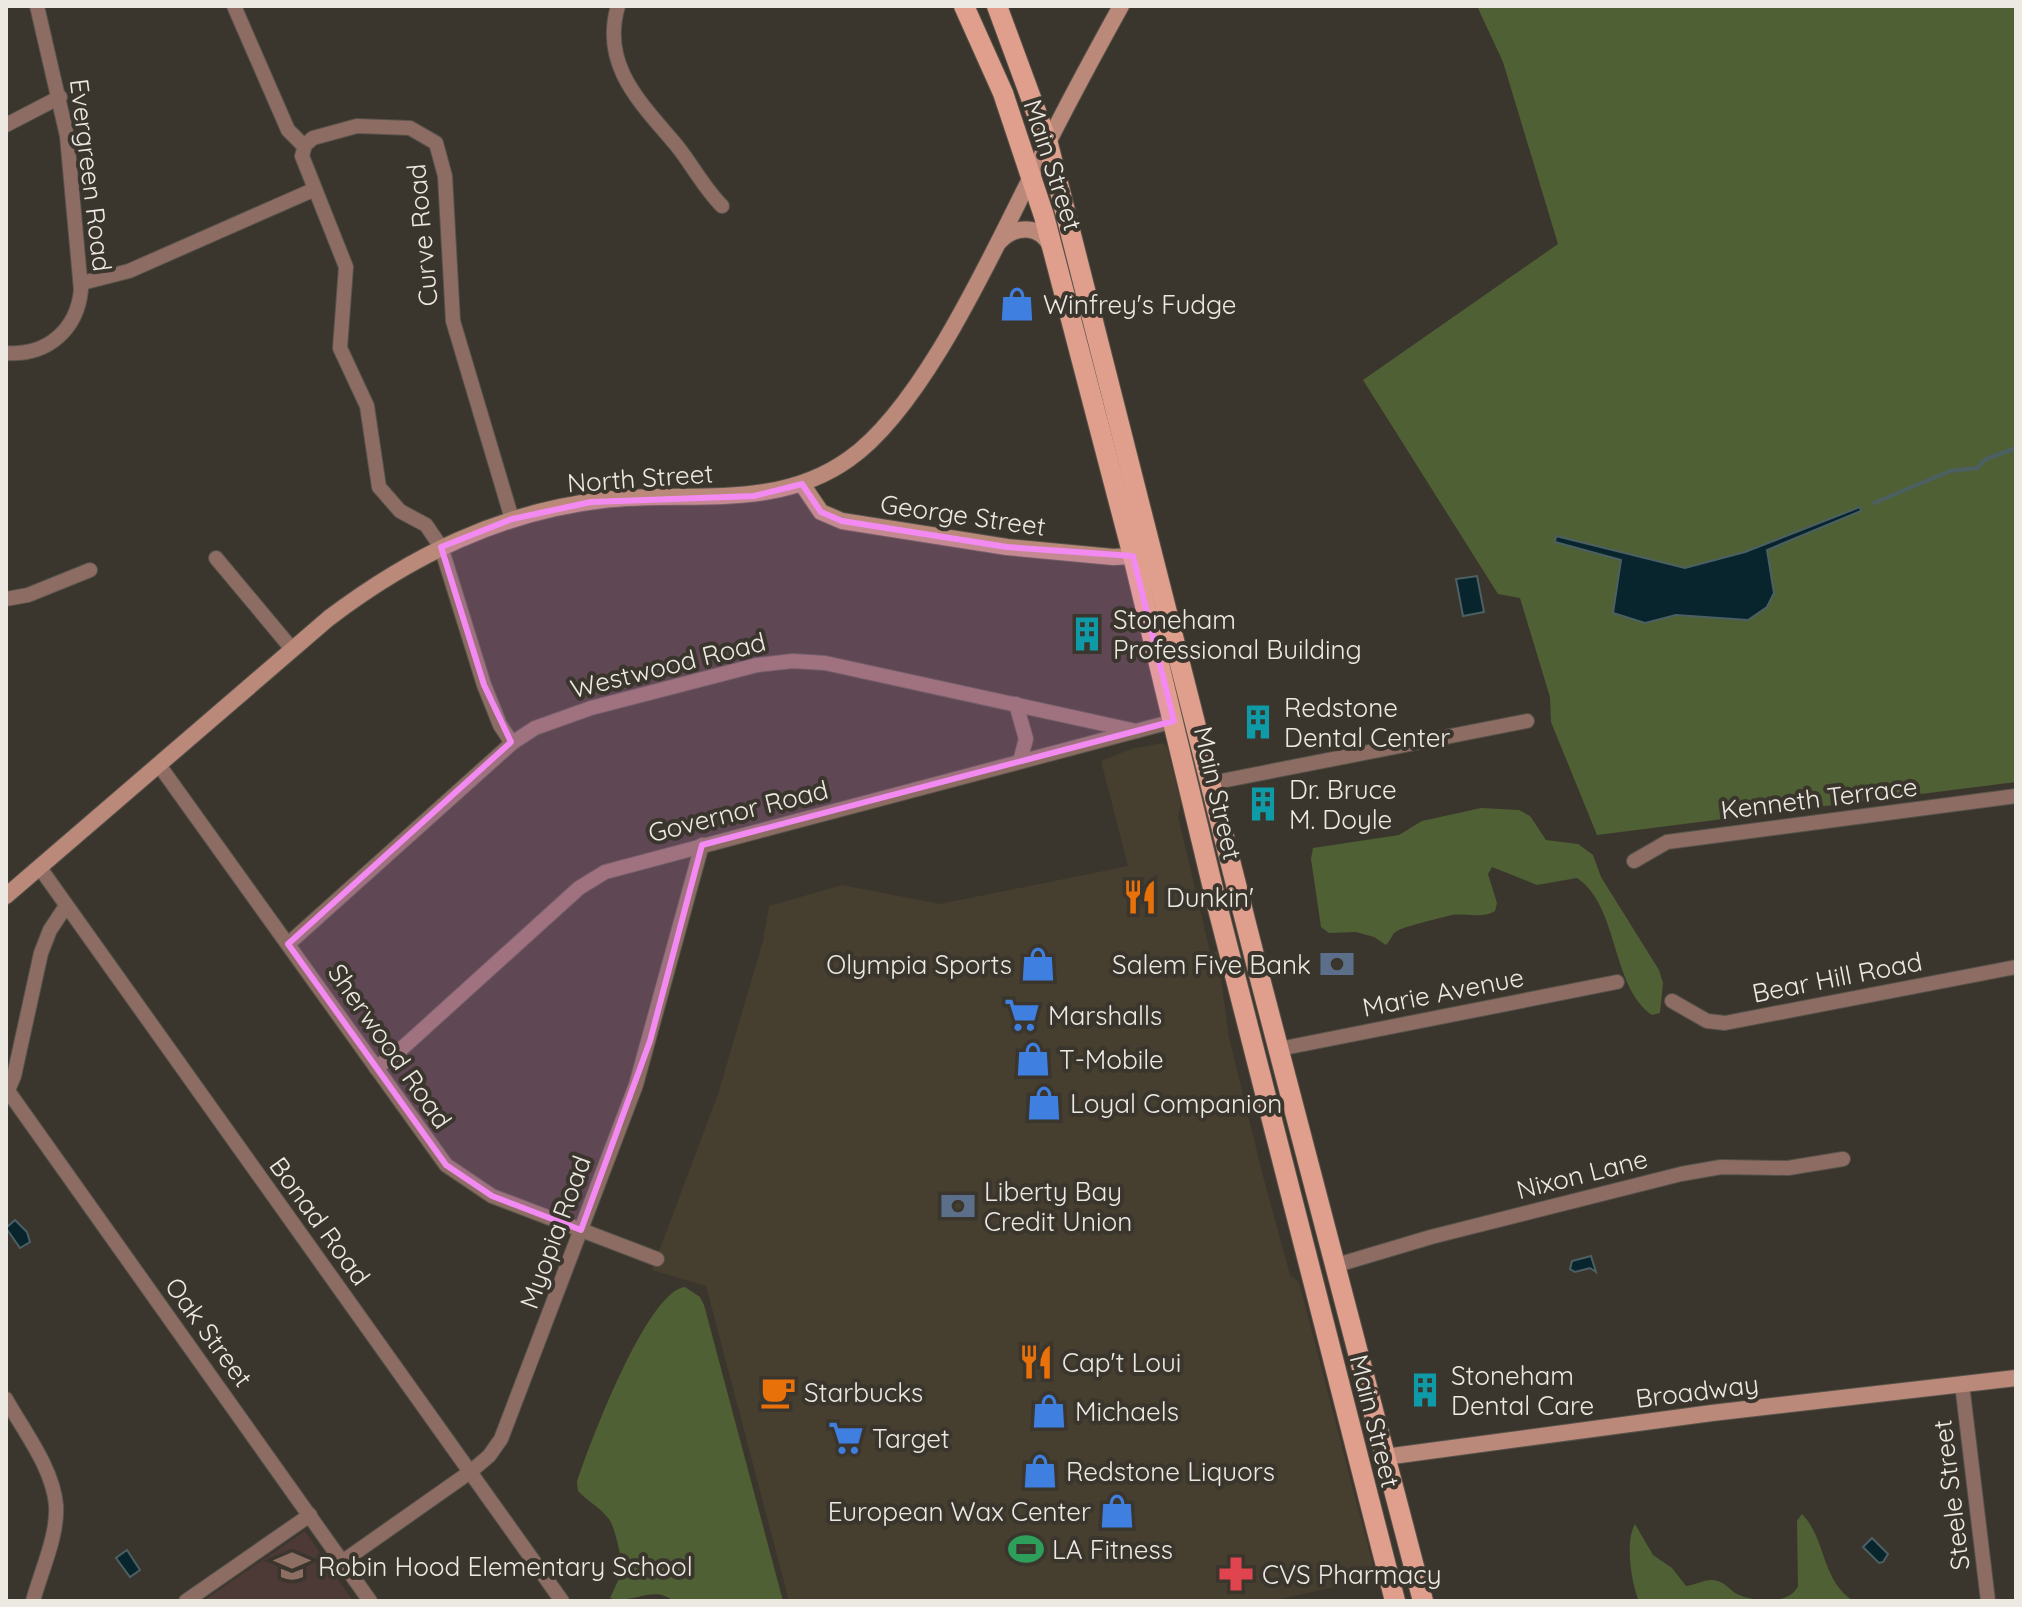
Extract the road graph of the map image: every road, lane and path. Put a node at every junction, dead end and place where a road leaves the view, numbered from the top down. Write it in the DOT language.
graph roads {
  1 [pos="37,6"];
  2 [pos="234,6"];
  3 [pos="618,6"];
  4 [pos="964,6"];
  5 [pos="997,6"];
  6 [pos="1121,6"];
  7 [pos="60,97"];
  8 [pos="6,125"];
  9 [pos="1048,144"];
  10 [pos="304,146"];
  11 [pos="1032,174"];
  12 [pos="313,190"];
  13 [pos="722,206"];
  14 [pos="998,243"];
  15 [pos="1054,255"];
  16 [pos="82,283"];
  17 [pos="6,353"];
  18 [pos="802,484"];
  19 [pos="512,519"];
  20 [pos="441,547"];
  21 [pos="1133,556"];
  22 [pos="216,558"];
  23 [pos="90,570"];
  24 [pos="6,599"];
  25 [pos="292,649"];
  26 [pos="1016,704"];
  27 [pos="1174,721"];
  28 [pos="1527,721"];
  29 [pos="1136,731"];
  30 [pos="512,743"];
  31 [pos="1020,761"];
  32 [pos="159,765"];
  33 [pos="1211,783"];
  34 [pos="2016,796"];
  35 [pos="702,845"];
  36 [pos="1634,861"];
  37 [pos="40,868"];
  38 [pos="6,896"];
  39 [pos="66,906"];
  40 [pos="288,944"];
  41 [pos="2016,967"];
  42 [pos="1617,982"];
  43 [pos="1672,1001"];
  44 [pos="1279,1049"];
  45 [pos="376,1068"];
  46 [pos="7,1093"];
  47 [pos="1843,1159"];
  48 [pos="581,1230"];
  49 [pos="657,1259"];
  50 [pos="1337,1265"];
  51 [pos="2016,1378"];
  52 [pos="1962,1384"];
  53 [pos="6,1399"];
  54 [pos="1385,1457"];
  55 [pos="470,1472"];
  56 [pos="310,1515"];
  57 [pos="342,1562"];
  58 [pos="33,1601"];
  59 [pos="186,1601"];
  60 [pos="370,1601"];
  61 [pos="562,1601"];
  62 [pos="1395,1601"];
  63 [pos="1423,1601"];
  64 [pos="1988,1601"];
  1 -- 7 [label="street, Evergreen Road"];
  2 -- 10 [label="street"];
  3 -- 13 [label="street"];
  4 -- 11 [label="main road, Main Street"];
  5 -- 9 [label="main road, Main Street"];
  6 -- 9 [label="street, North Street"];
  7 -- 8 [label="street"];
  7 -- 16 [label="street, Evergreen Road"];
  9 -- 11 [label="street, North Street"];
  9 -- 33 [label="main road, Main Street"];
  10 -- 12 [label="street"];
  10 -- 19 [label="street, Curve Road"];
  11 -- 14 [label="street, North Street"];
  11 -- 15 [label="main road, Main Street"];
  12 -- 16 [label="street"];
  12 -- 20 [label="street"];
  14 -- 15 [label="street"];
  14 -- 18 [label="street, North Street"];
  15 -- 21 [label="main road, Main Street"];
  16 -- 17 [label="street, Evergreen Road"];
  18 -- 19 [label="street, North Street"];
  18 -- 21 [label="street, George Street"];
  19 -- 20 [label="street, North Street"];
  20 -- 25 [label="street, North Street"];
  20 -- 30 [label="street"];
  21 -- 27 [label="main road, Main Street"];
  22 -- 25 [label="street"];
  23 -- 24 [label="street"];
  25 -- 32 [label="street, North Street"];
  26 -- 29 [label="street, Westwood Road"];
  26 -- 30 [label="street, Westwood Road"];
  26 -- 31 [label="street"];
  27 -- 29 [label="street, Governor Road"];
  27 -- 62 [label="main road, Main Street"];
  28 -- 33 [label="street"];
  29 -- 31 [label="street, Governor Road"];
  30 -- 40 [label="street, Westwood Road"];
  31 -- 35 [label="street, Governor Road"];
  32 -- 37 [label="street, North Street"];
  32 -- 40 [label="street, Sherwood Road"];
  33 -- 44 [label="main road, Main Street"];
  34 -- 36 [label="street, Kenneth Terrace"];
  35 -- 45 [label="street, Governor Road"];
  35 -- 48 [label="street, Myopia Road"];
  37 -- 38 [label="street, North Street"];
  37 -- 39 [label="street, Bonad Road"];
  39 -- 46 [label="street"];
  39 -- 55 [label="street, Bonad Road"];
  40 -- 45 [label="street, Sherwood Road"];
  41 -- 43 [label="street, Bear Hill Road"];
  42 -- 44 [label="street, Marie Avenue"];
  44 -- 50 [label="main road, Main Street"];
  45 -- 48 [label="street, Sherwood Road"];
  46 -- 56 [label="street, Oak Street"];
  47 -- 50 [label="street, Nixon Lane"];
  48 -- 49 [label="street, Sherwood Road"];
  48 -- 55 [label="street, Myopia Road"];
  50 -- 54 [label="main road, Main Street"];
  51 -- 52 [label="street, Broadway"];
  52 -- 54 [label="street, Broadway"];
  52 -- 64 [label="street, Steele Street"];
  53 -- 58 [label="street"];
  54 -- 63 [label="main road, Main Street"];
  55 -- 57 [label="street, Myopia Road"];
  55 -- 61 [label="street, Bonad Road"];
  56 -- 57 [label="street, Oak Street"];
  56 -- 59 [label="street"];
  57 -- 60 [label="street, Oak Street"];
}
